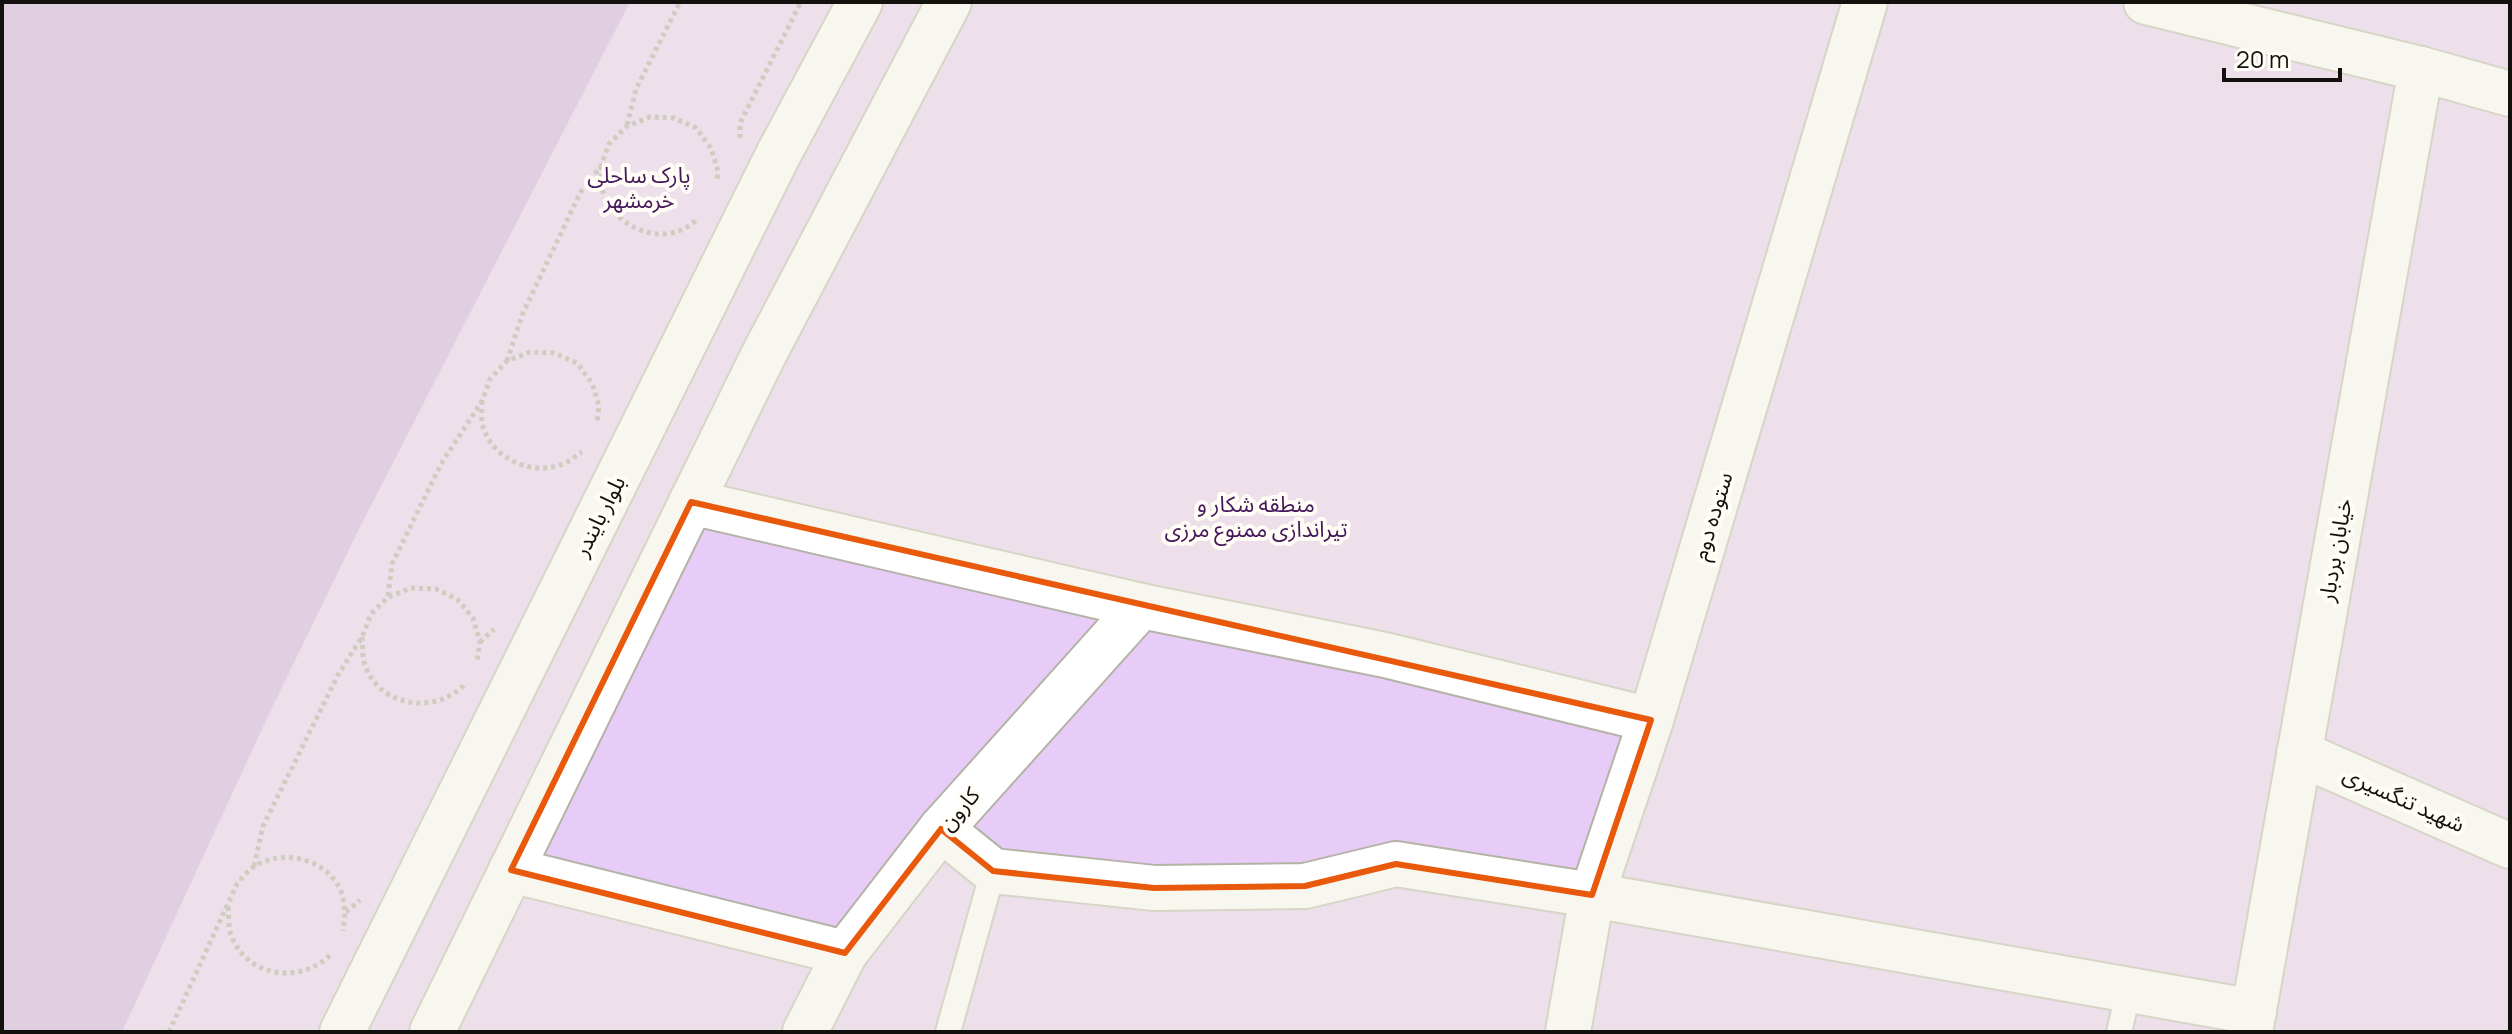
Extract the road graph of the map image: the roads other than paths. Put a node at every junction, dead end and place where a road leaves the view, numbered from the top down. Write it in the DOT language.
graph roads {
  1 [pos="860,2"];
  2 [pos="949,2"];
  3 [pos="1865,2"];
  4 [pos="2146,2"];
  5 [pos="2421,69"];
  6 [pos="2510,94"];
  7 [pos="691,502"];
  8 [pos="1141,606"];
  9 [pos="1651,720"];
  10 [pos="2299,753"];
  11 [pos="941,829"];
  12 [pos="2510,846"];
  13 [pos="511,870"];
  14 [pos="993,871"];
  15 [pos="1592,895"];
  16 [pos="845,953"];
  17 [pos="2129,990"];
  18 [pos="2252,1022"];
  19 [pos="342,1032"];
  20 [pos="432,1032"];
  21 [pos="805,1032"];
  22 [pos="948,1032"];
  23 [pos="1568,1032"];
  24 [pos="2119,1032"];
  1 -- 19 [label="street, بلوار بایندر"];
  2 -- 7 [label="street"];
  3 -- 9 [label="street, ستوده دوم"];
  4 -- 5 [label="street"];
  5 -- 6 [label="street"];
  5 -- 10 [label="street, خیابان بردبار"];
  7 -- 8 [label="street"];
  7 -- 13 [label="street"];
  8 -- 9 [label="street"];
  8 -- 11 [label="street, کارون"];
  9 -- 15 [label="street, ستوده دوم"];
  10 -- 12 [label="street, شهید تنگسیری"];
  10 -- 18 [label="street, خیابان بردبار"];
  11 -- 14 [label="street"];
  11 -- 16 [label="street, کارون"];
  13 -- 16 [label="street"];
  13 -- 20 [label="street"];
  14 -- 15 [label="street"];
  14 -- 22 [label="lane"];
  15 -- 17 [label="street"];
  15 -- 23 [label="street, ستوده دوم"];
  16 -- 21 [label="street, کارون"];
  17 -- 18 [label="street"];
  17 -- 24 [label="lane"];
}
